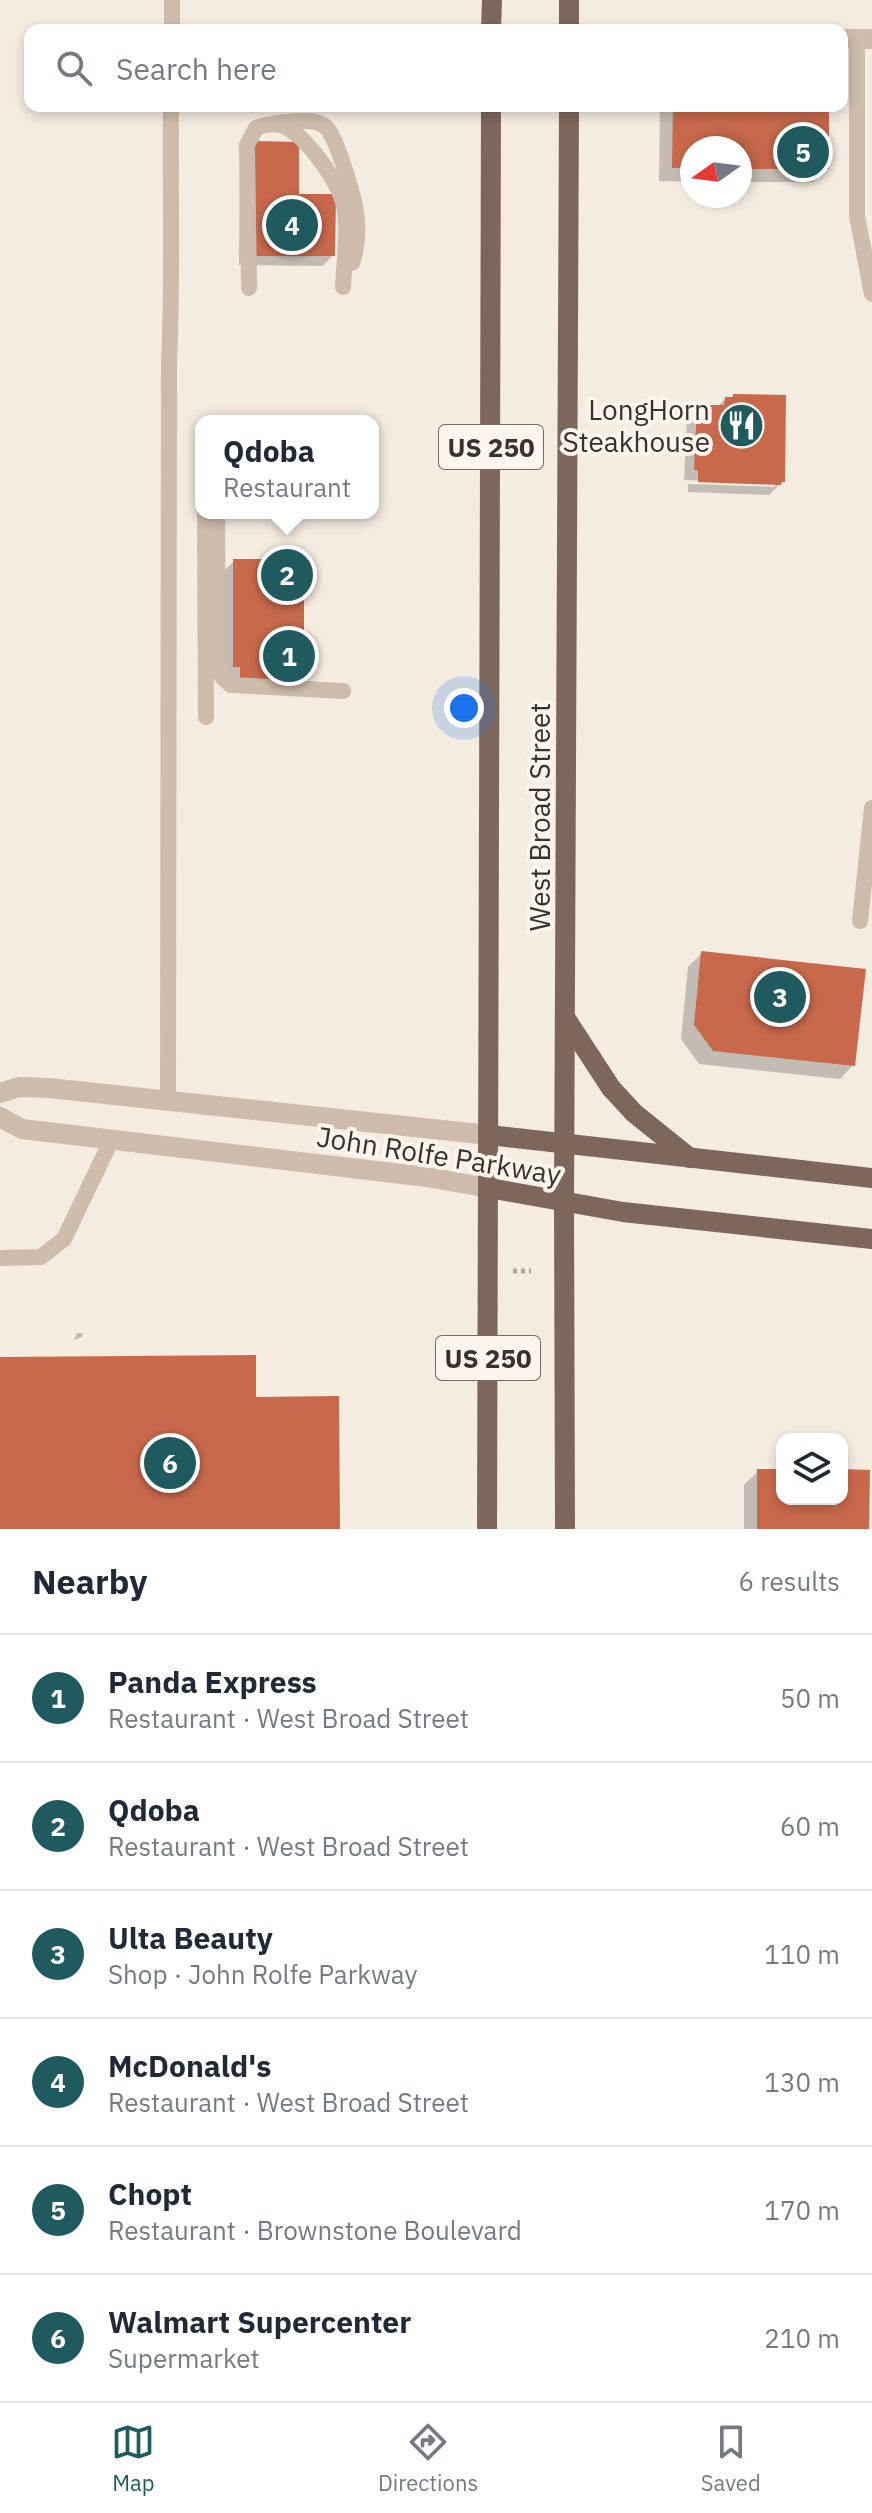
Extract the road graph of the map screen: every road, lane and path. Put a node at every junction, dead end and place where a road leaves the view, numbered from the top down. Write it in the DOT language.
graph roads {
  1 [pos="172,0"];
  2 [pos="492,0"];
  3 [pos="569,0"];
  4 [pos="172,24"];
  5 [pos="491,24"];
  6 [pos="569,24"];
  7 [pos="857,39"];
  8 [pos="171,112"];
  9 [pos="491,112"];
  10 [pos="569,112"];
  11 [pos="270,123"];
  12 [pos="249,288"];
  13 [pos="872,294"];
  14 [pos="205,519"];
  15 [pos="217,519"];
  16 [pos="343,691"];
  17 [pos="206,717"];
  18 [pos="872,808"];
  19 [pos="860,921"];
  20 [pos="566,1019"];
  21 [pos="0,1093"];
  22 [pos="168,1100"];
  23 [pos="0,1117"];
  24 [pos="489,1135"];
  25 [pos="111,1141"];
  26 [pos="564,1144"];
  27 [pos="690,1158"];
  28 [pos="872,1178"];
  29 [pos="489,1188"];
  30 [pos="564,1203"];
  31 [pos="872,1239"];
  32 [pos="0,1258"];
  33 [pos="513,1271"];
  34 [pos="531,1271"];
  35 [pos="487,1529"];
  36 [pos="565,1529"];
  1 -- 4 [label="lane"];
  2 -- 5 [label="main road"];
  3 -- 6 [label="main road"];
  7 -- 13 [label="lane"];
  8 -- 22 [label="lane"];
  9 -- 24 [label="main road, West Broad Street / US 250"];
  10 -- 20 [label="main road, West Broad Street / US 250"];
  11 -- 11 [label="lane"];
  11 -- 12 [label="lane"];
  14 -- 17 [label="lane"];
  15 -- 16 [label="lane"];
  18 -- 19 [label="lane"];
  20 -- 26 [label="main road, West Broad Street / US 250"];
  20 -- 27 [label="main road"];
  21 -- 22 [label="street, John Rolfe Parkway"];
  22 -- 24 [label="street, John Rolfe Parkway"];
  23 -- 25 [label="street, John Rolfe Parkway"];
  24 -- 26 [label="main road, John Rolfe Parkway"];
  24 -- 29 [label="main road, West Broad Street / US 250"];
  25 -- 29 [label="street, John Rolfe Parkway"];
  25 -- 32 [label="lane"];
  26 -- 27 [label="main road, John Rolfe Parkway"];
  26 -- 30 [label="main road, West Broad Street / US 250"];
  27 -- 28 [label="main road, John Rolfe Parkway"];
  29 -- 30 [label="main road, John Rolfe Parkway"];
  29 -- 35 [label="main road, West Broad Street / US 250"];
  30 -- 31 [label="main road, John Rolfe Parkway"];
  30 -- 36 [label="main road, West Broad Street / US 250"];
  33 -- 34 [label="path"];
}
